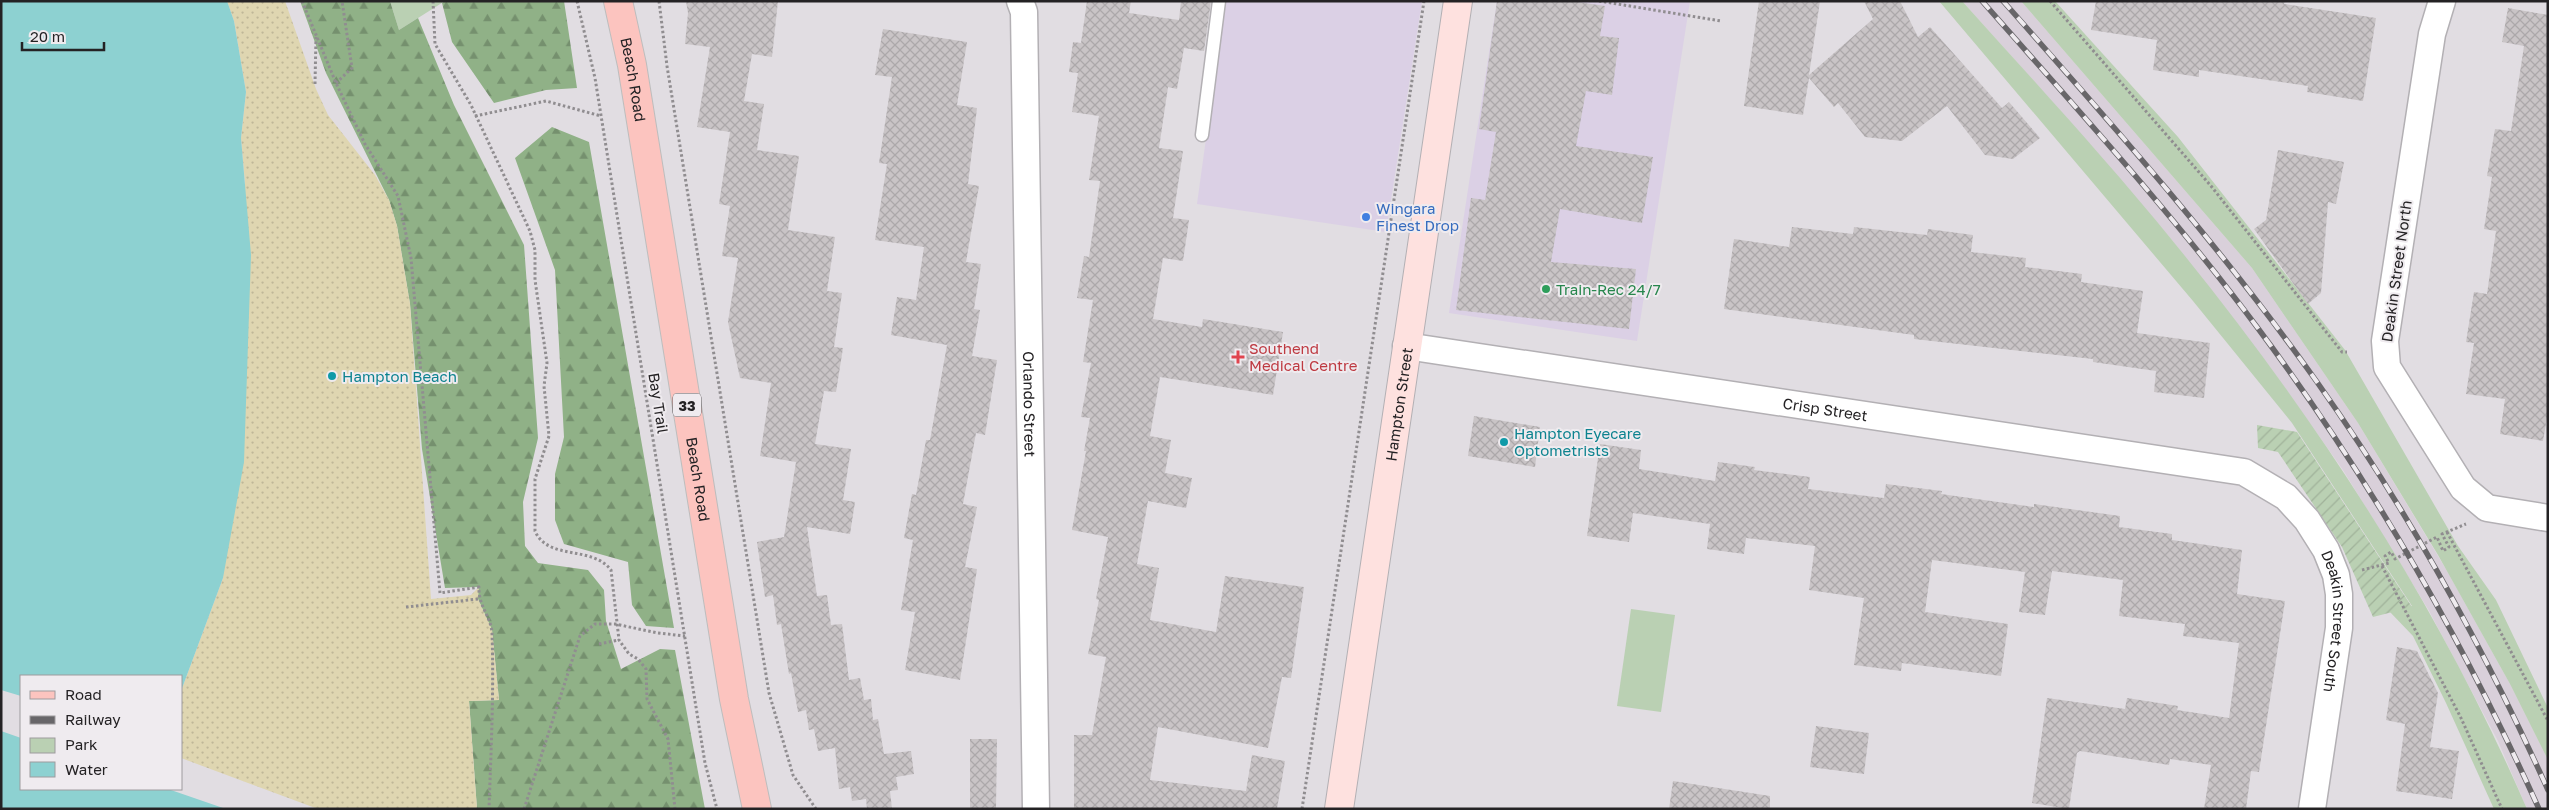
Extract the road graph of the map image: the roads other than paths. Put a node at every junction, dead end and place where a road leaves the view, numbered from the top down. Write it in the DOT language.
graph roads {
  1 [pos="618,1"];
  2 [pos="1020,1"];
  3 [pos="1219,1"];
  4 [pos="1458,1"];
  5 [pos="2430,1"];
  6 [pos="2442,1"];
  7 [pos="2432,34"];
  8 [pos="1202,135"];
  9 [pos="1406,346"];
  10 [pos="2244,472"];
  11 [pos="2548,518"];
  12 [pos="757,809"];
  13 [pos="1036,809"];
  14 [pos="1338,809"];
  15 [pos="2312,809"];
  1 -- 12 [label="main road, Beach Road / 33"];
  2 -- 13 [label="street, Orlando Street"];
  3 -- 8 [label="lane"];
  4 -- 9 [label="main road, Hampton Street"];
  5 -- 7 [label="street, Deakin Street North"];
  6 -- 7 [label="street, Deakin Street North"];
  7 -- 11 [label="street, Deakin Street North"];
  9 -- 10 [label="street, Crisp Street"];
  9 -- 14 [label="main road, Hampton Street"];
  10 -- 15 [label="street, Deakin Street South"];
}
